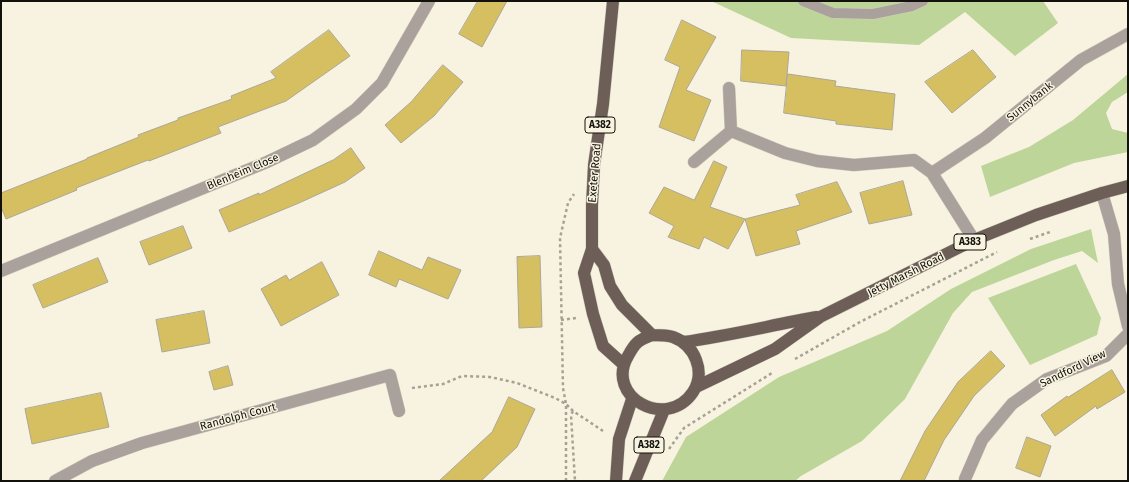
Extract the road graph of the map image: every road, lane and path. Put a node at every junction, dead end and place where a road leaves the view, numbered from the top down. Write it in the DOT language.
graph roads {
  1 [pos="429,1"];
  2 [pos="613,1"];
  3 [pos="803,1"];
  4 [pos="923,1"];
  5 [pos="1128,34"];
  6 [pos="729,88"];
  7 [pos="731,131"];
  8 [pos="694,162"];
  9 [pos="932,173"];
  10 [pos="1128,186"];
  11 [pos="1102,193"];
  12 [pos="1055,230"];
  13 [pos="974,240"];
  14 [pos="1028,240"];
  15 [pos="592,250"];
  16 [pos="1001,250"];
  17 [pos="1,271"];
  18 [pos="820,317"];
  19 [pos="1128,326"];
  20 [pos="1128,334"];
  21 [pos="652,335"];
  22 [pos="682,342"];
  23 [pos="794,360"];
  24 [pos="623,364"];
  25 [pos="774,372"];
  26 [pos="696,387"];
  27 [pos="394,392"];
  28 [pos="632,398"];
  29 [pos="664,410"];
  30 [pos="399,411"];
  31 [pos="666,453"];
  32 [pos="55,481"];
  33 [pos="575,481"];
  34 [pos="616,481"];
  35 [pos="635,481"];
  36 [pos="965,481"];
  1 -- 17 [label="street, Blenheim Close"];
  2 -- 15 [label="main road, Exeter Road / A382"];
  3 -- 4 [label="lane"];
  5 -- 9 [label="street, Sunnybank"];
  6 -- 7 [label="street"];
  7 -- 8 [label="street"];
  7 -- 9 [label="street"];
  9 -- 13 [label="street"];
  10 -- 11 [label="main road, Jetty Marsh Road / A383"];
  11 -- 13 [label="main road, Jetty Marsh Road / A383"];
  11 -- 19 [label="street"];
  12 -- 14 [label="path"];
  13 -- 18 [label="main road, Jetty Marsh Road / A383"];
  15 -- 21 [label="main road"];
  15 -- 24 [label="main road, Exeter Road / A382"];
  16 -- 23 [label="path"];
  18 -- 22 [label="main road, Jetty Marsh Road / A383"];
  18 -- 26 [label="main road, Jetty Marsh Road / A383"];
  20 -- 36 [label="street, Sandford View"];
  21 -- 22 [label="main road"];
  21 -- 24 [label="main road"];
  22 -- 26 [label="main road"];
  24 -- 28 [label="main road"];
  25 -- 31 [label="path"];
  26 -- 29 [label="main road"];
  27 -- 30 [label="street, Randolph Court"];
  27 -- 32 [label="street, Randolph Court"];
  27 -- 33 [label="path"];
  28 -- 29 [label="main road"];
  28 -- 34 [label="main road, A382"];
  29 -- 35 [label="main road, A382"];
}
